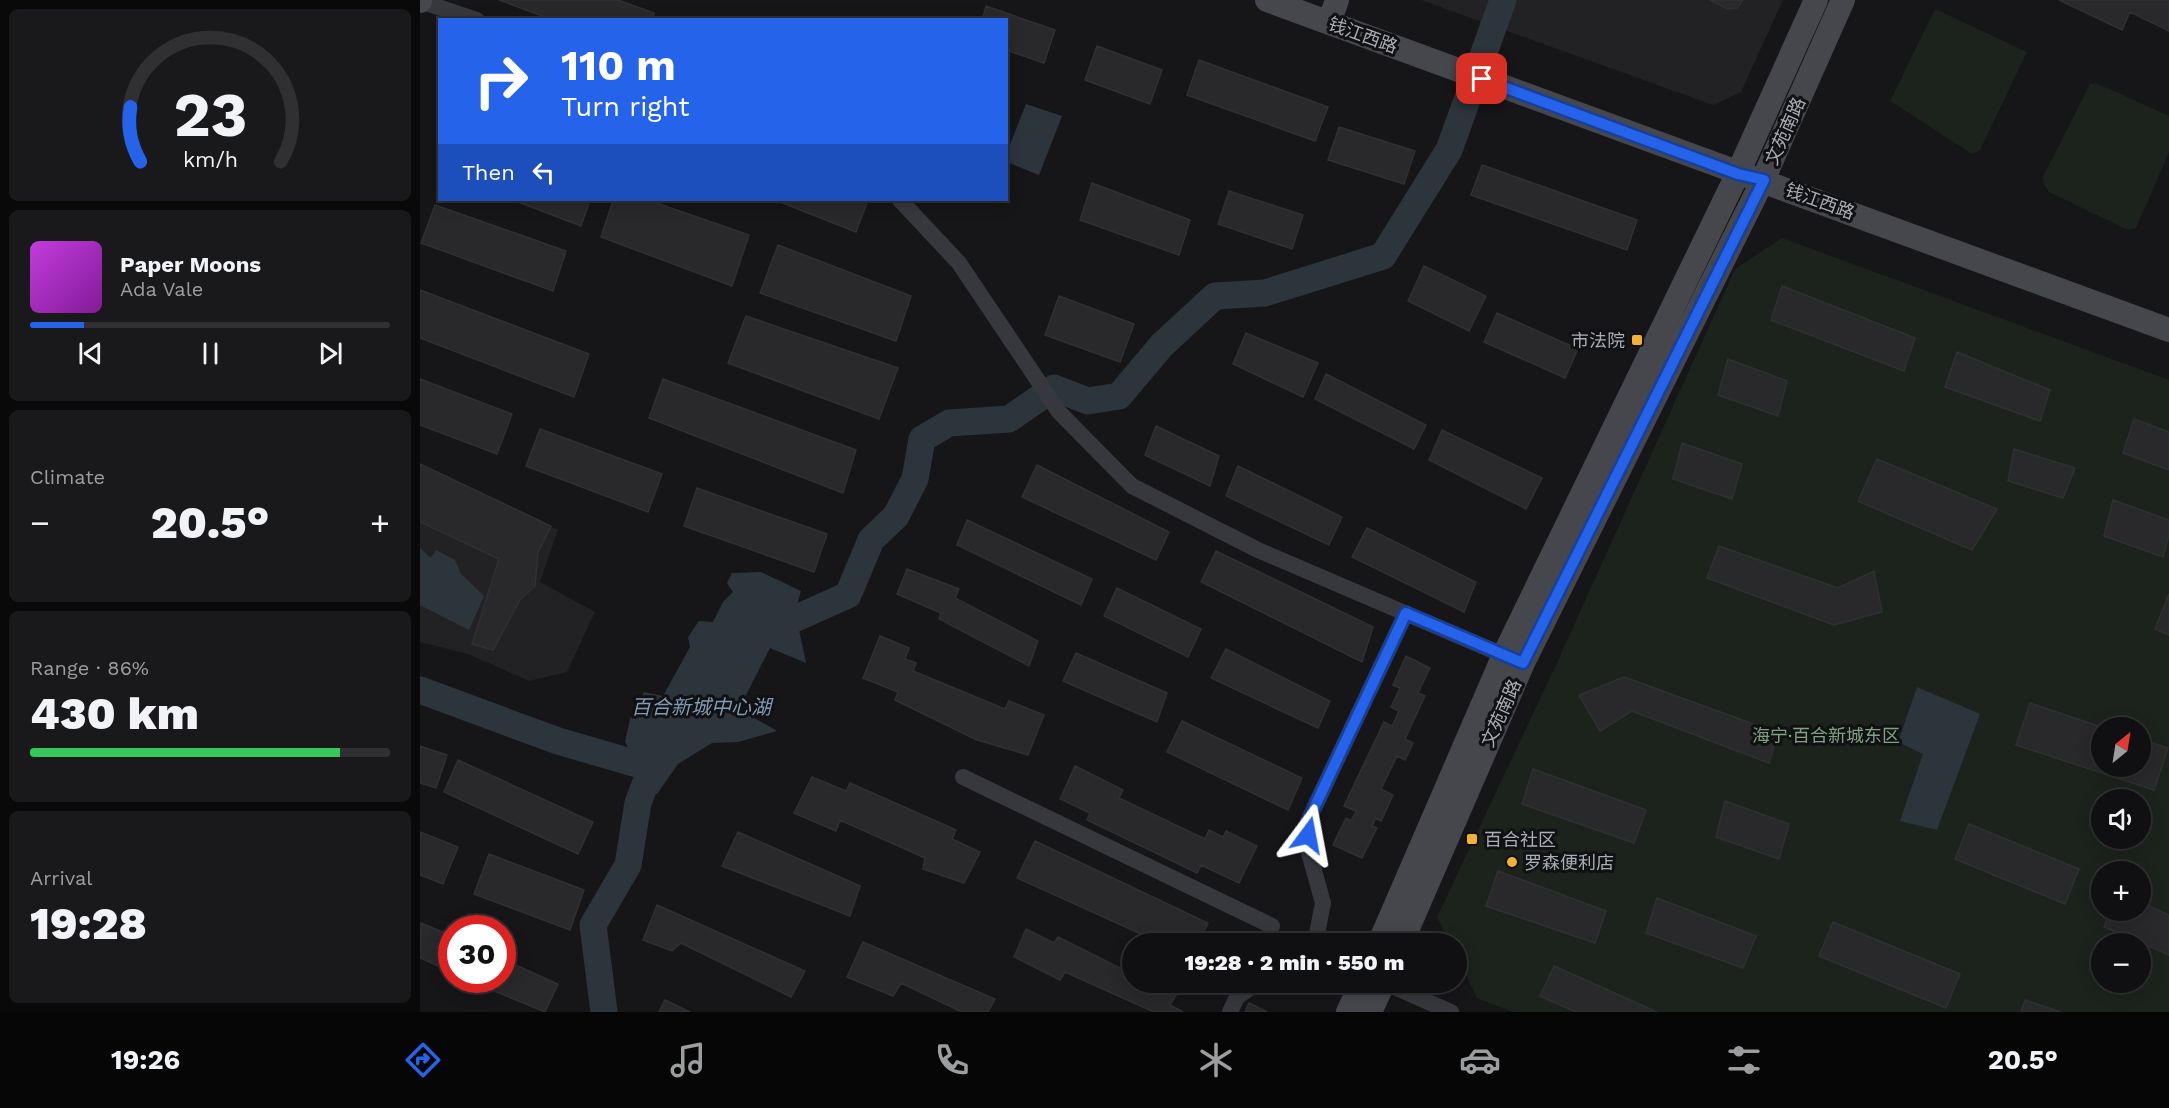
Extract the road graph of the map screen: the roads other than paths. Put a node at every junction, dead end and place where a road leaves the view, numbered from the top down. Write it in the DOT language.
graph roads {
  1 [pos="420,0"];
  2 [pos="1268,0"];
  3 [pos="1336,0"];
  4 [pos="1816,0"];
  5 [pos="1843,0"];
  6 [pos="471,18"];
  7 [pos="1329,23"];
  8 [pos="1738,174"];
  9 [pos="1764,180"];
  10 [pos="901,201"];
  11 [pos="2169,330"];
  12 [pos="1406,613"];
  13 [pos="1514,659"];
  14 [pos="963,777"];
  15 [pos="1272,926"];
  16 [pos="1317,933"];
  17 [pos="1384,933"];
  18 [pos="1405,933"];
  19 [pos="1243,993"];
  20 [pos="1357,993"];
  21 [pos="1379,993"];
  22 [pos="1407,993"];
  23 [pos="1230,1012"];
  24 [pos="1348,1012"];
  25 [pos="1370,1012"];
  26 [pos="1451,1012"];
  1 -- 6 [label="street"];
  2 -- 7 [label="main road, 钱江西路"];
  3 -- 7 [label="main road"];
  4 -- 8 [label="main road, 文苑南路"];
  5 -- 9 [label="main road, 文苑南路"];
  7 -- 8 [label="main road, 钱江西路"];
  8 -- 9 [label="main road, 钱江西路"];
  8 -- 13 [label="main road, 文苑南路"];
  9 -- 11 [label="main road, 钱江西路"];
  9 -- 13 [label="main road, 文苑南路"];
  10 -- 12 [label="street"];
  12 -- 13 [label="street"];
  12 -- 16 [label="street"];
  13 -- 17 [label="main road, 文苑南路"];
  13 -- 18 [label="main road, 文苑南路"];
  14 -- 15 [label="street"];
  19 -- 23 [label="street"];
  20 -- 24 [label="main road"];
  21 -- 25 [label="main road"];
  22 -- 26 [label="street"];
}
